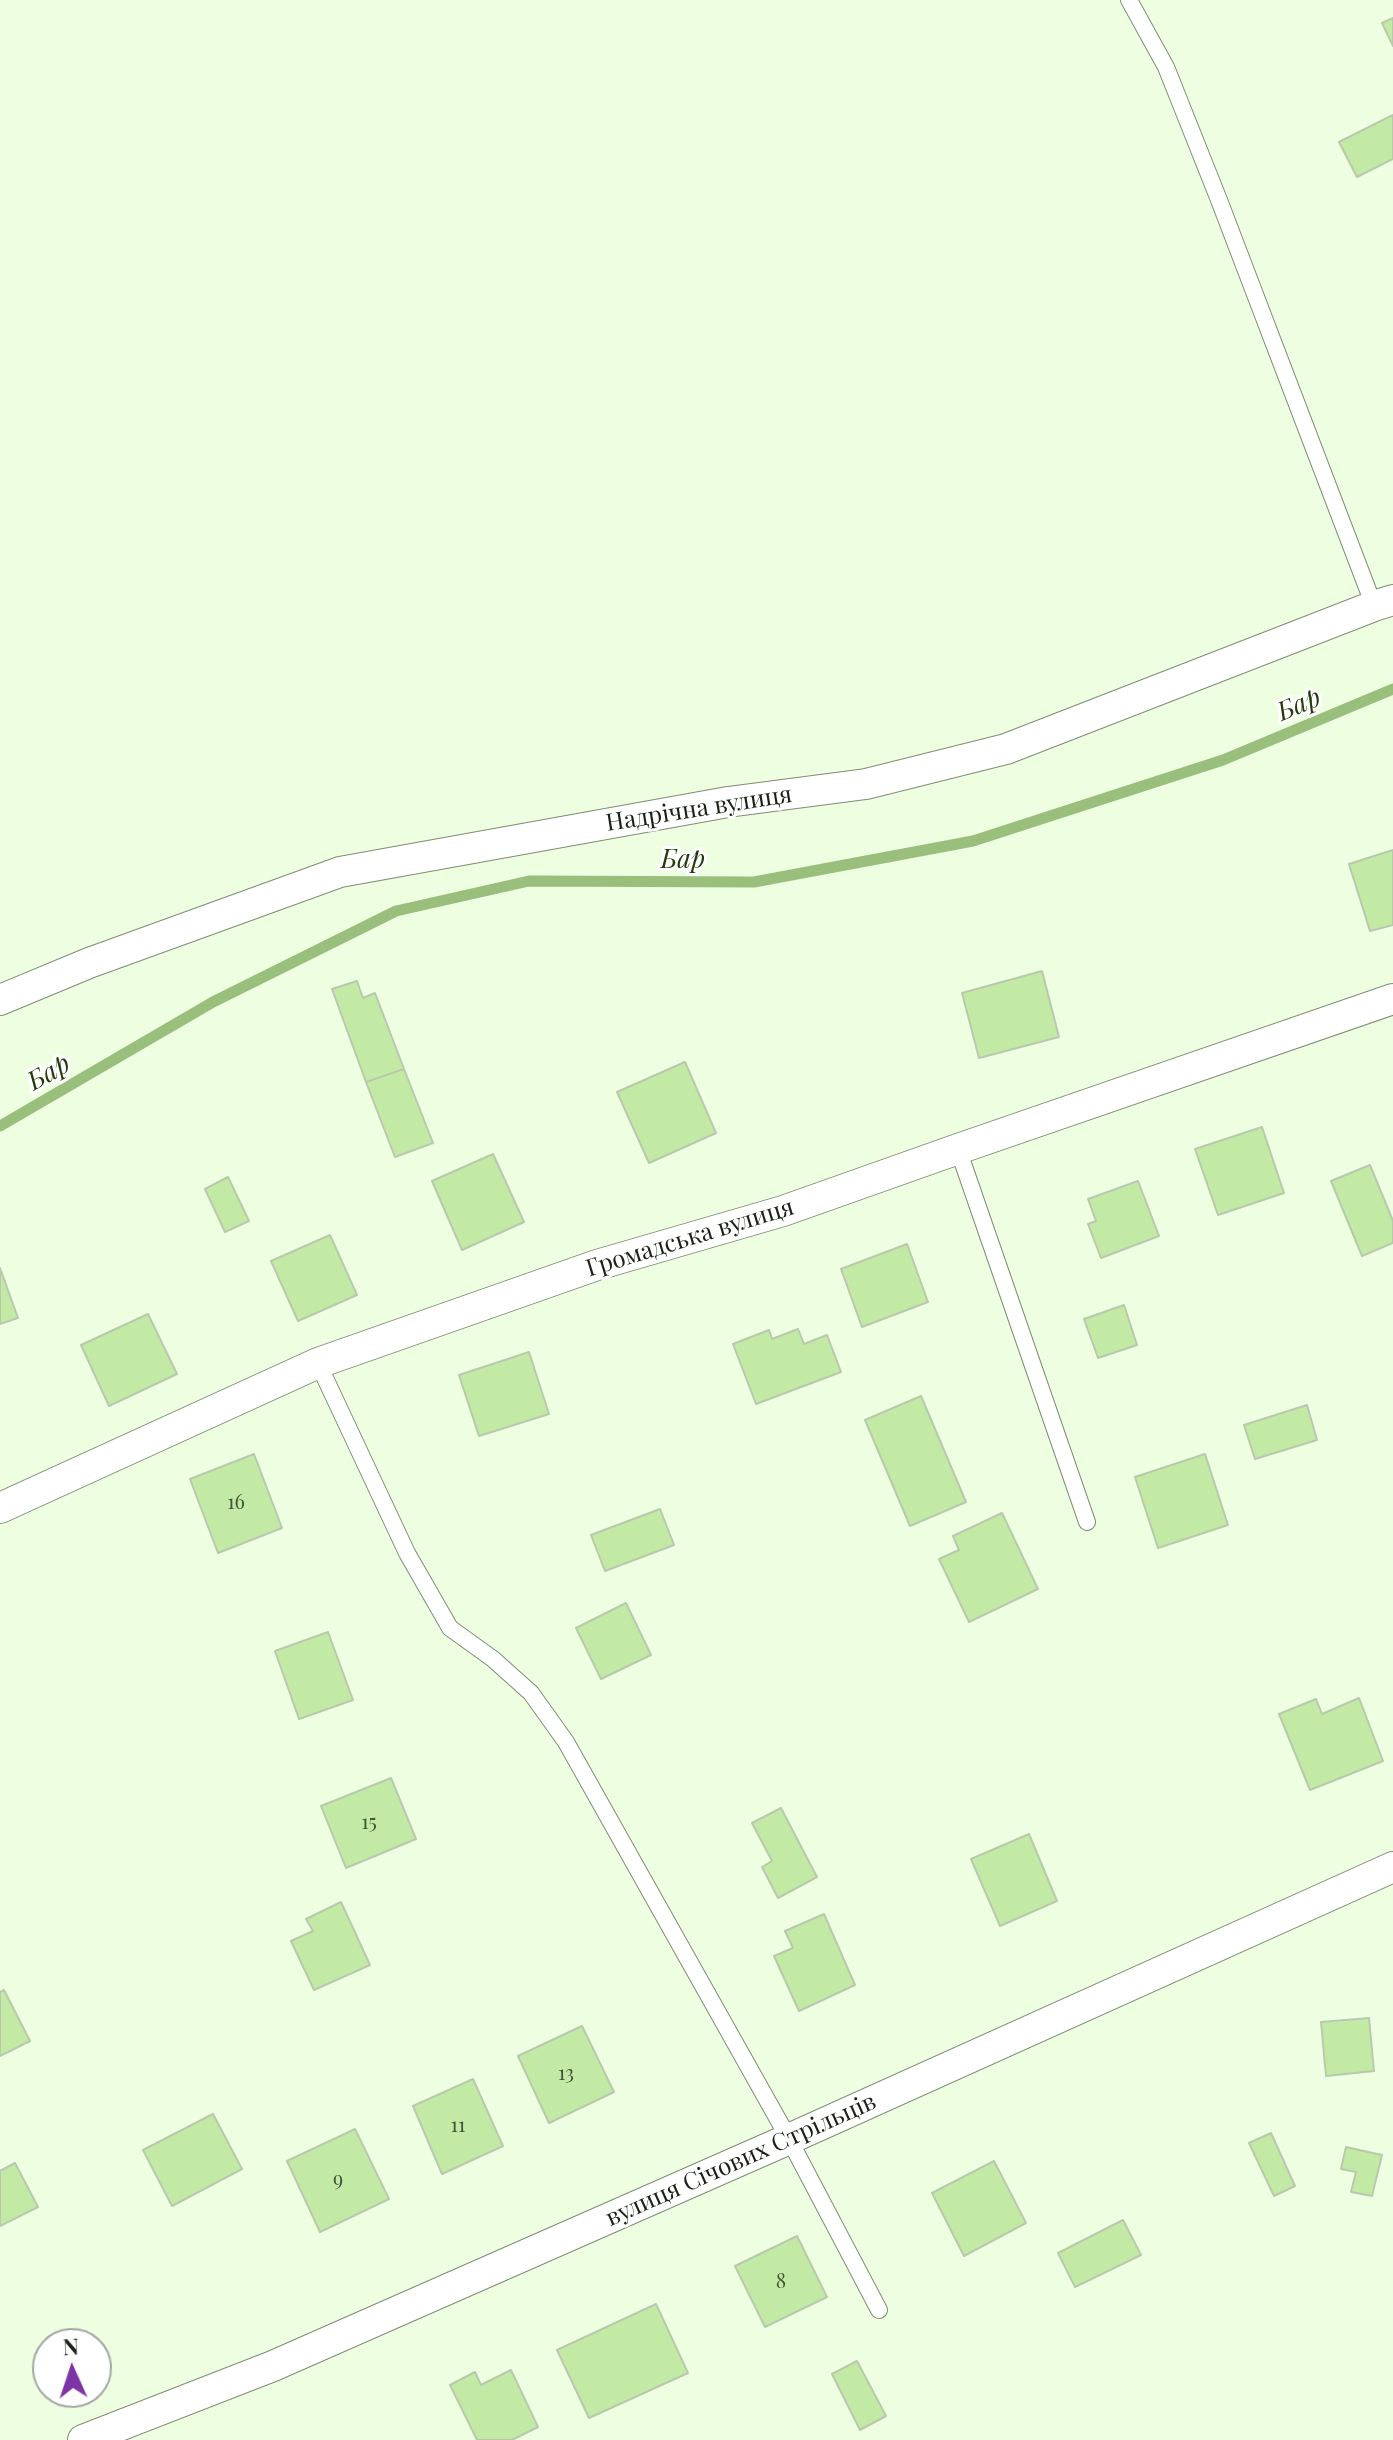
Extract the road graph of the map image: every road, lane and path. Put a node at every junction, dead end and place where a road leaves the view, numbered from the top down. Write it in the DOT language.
graph roads {
  1 [pos="1129,0"];
  2 [pos="1383,603"];
  3 [pos="1393,999"];
  4 [pos="0,1000"];
  5 [pos="958,1149"];
  6 [pos="318,1363"];
  7 [pos="0,1508"];
  8 [pos="1087,1522"];
  9 [pos="1393,1867"];
  10 [pos="789,2139"];
  11 [pos="879,2310"];
  12 [pos="83,2440"];
  1 -- 2 [label="lane"];
  2 -- 4 [label="street, Надрічна вулиця"];
  3 -- 5 [label="street, Громадська вулиця"];
  5 -- 6 [label="street, Громадська вулиця"];
  5 -- 8 [label="lane"];
  6 -- 7 [label="street, Громадська вулиця"];
  6 -- 10 [label="lane"];
  9 -- 10 [label="street, вулиця Січових Стрільців"];
  10 -- 11 [label="lane"];
  10 -- 12 [label="street, вулиця Січових Стрільців"];
}
